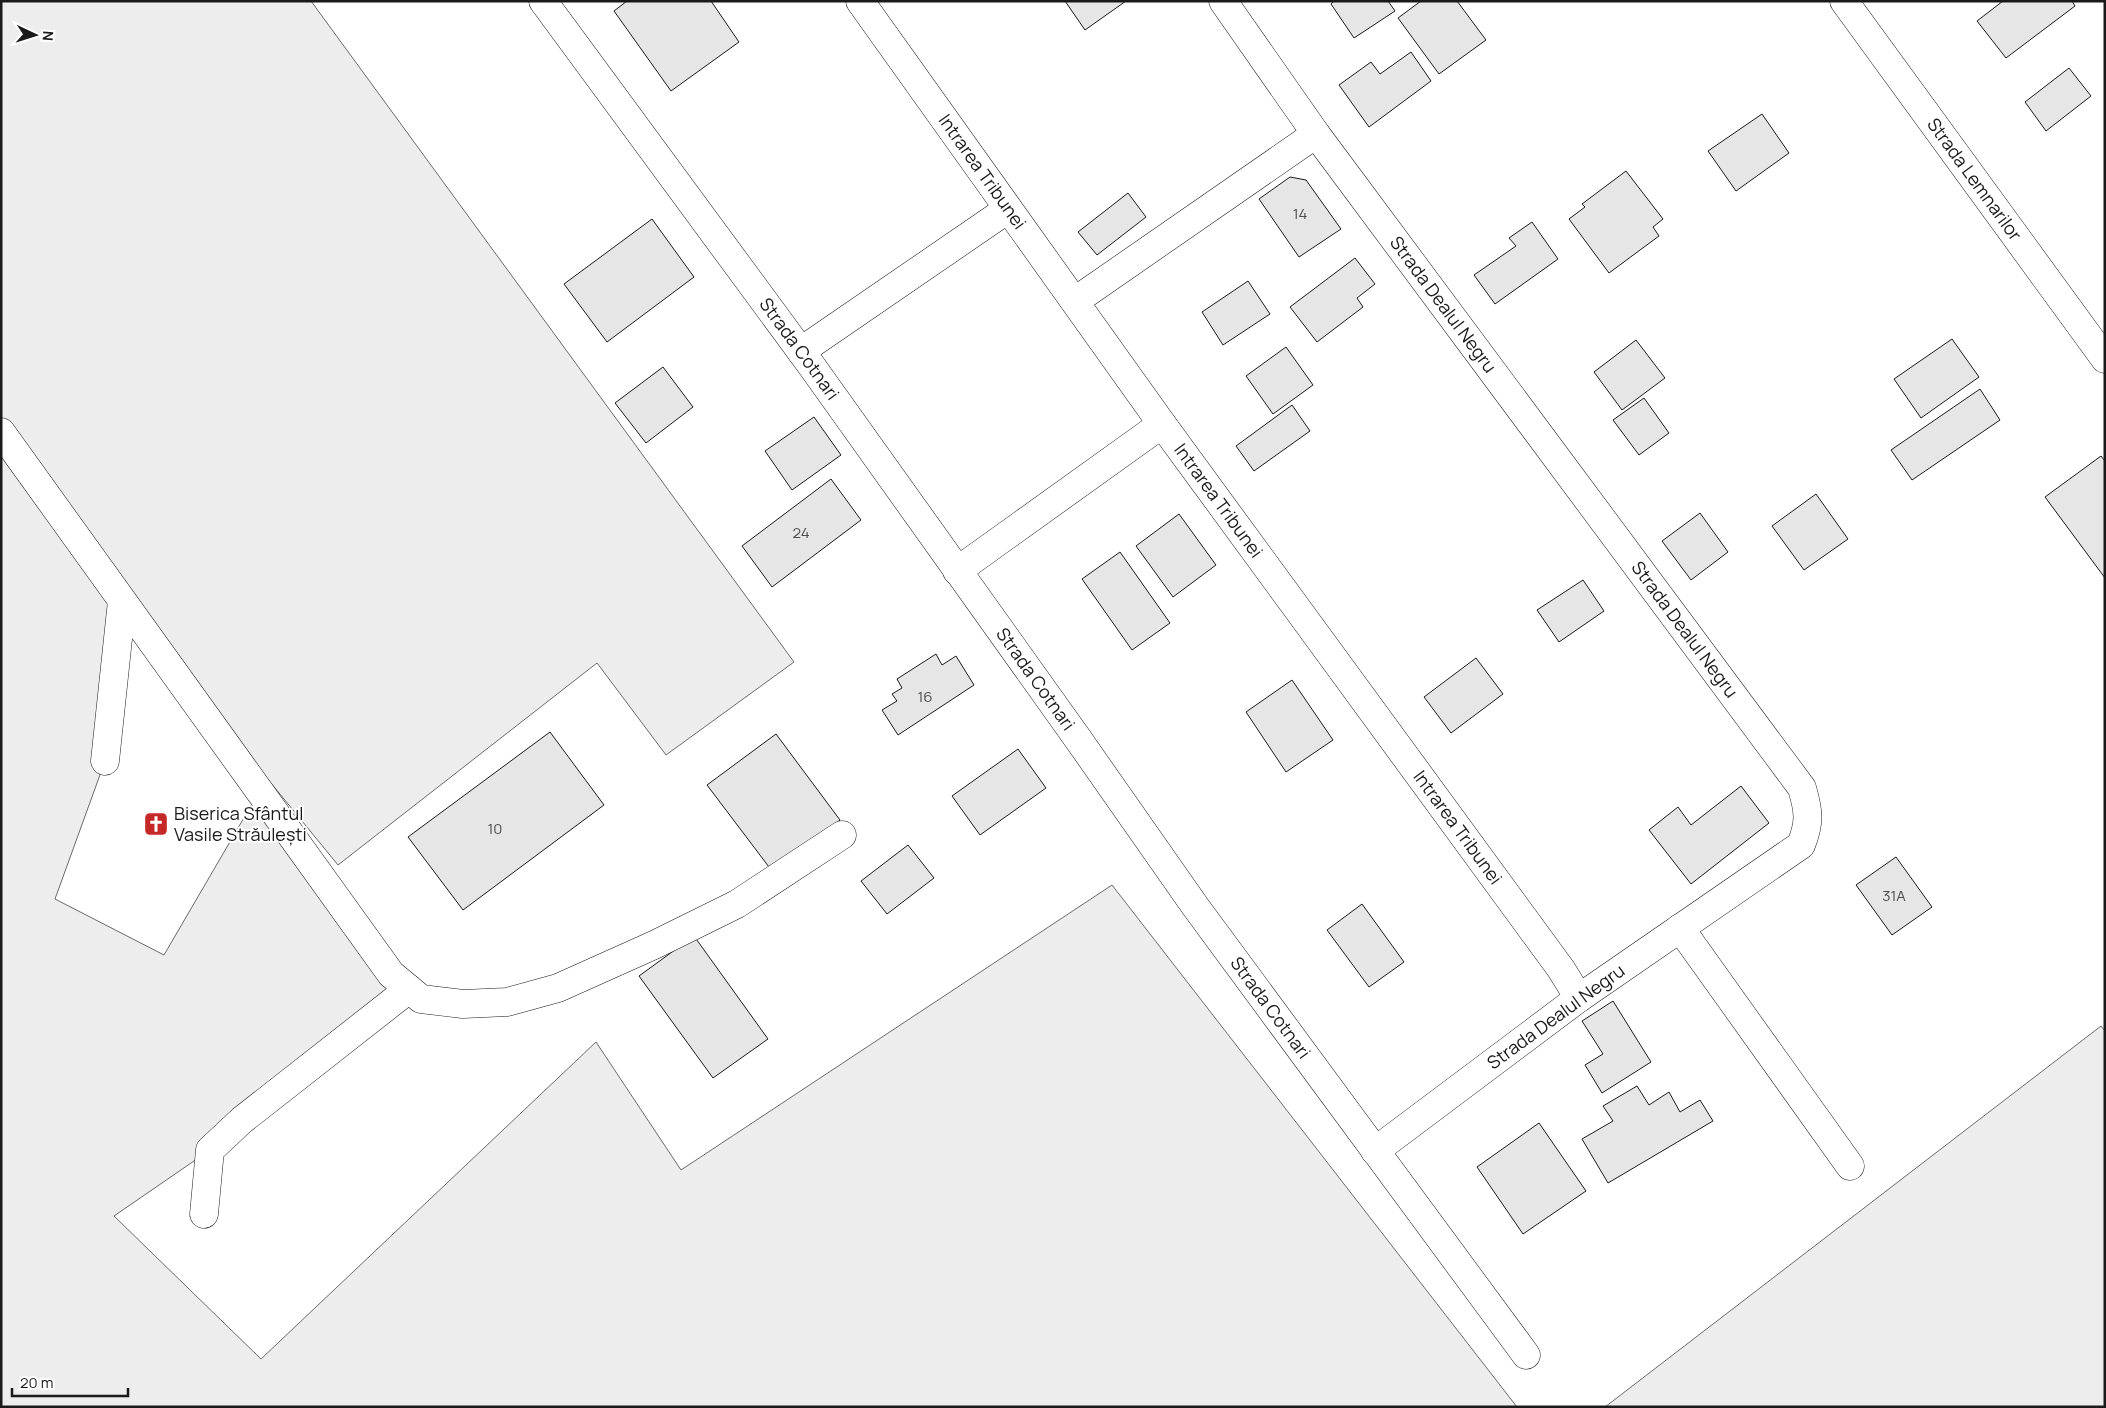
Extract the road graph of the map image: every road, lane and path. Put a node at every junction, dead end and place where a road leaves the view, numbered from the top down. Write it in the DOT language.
graph roads {
  1 [pos="543,1"];
  2 [pos="860,1"];
  3 [pos="1223,1"];
  4 [pos="1844,1"];
  5 [pos="1316,134"];
  6 [pos="1008,210"];
  7 [pos="1075,301"];
  8 [pos="801,351"];
  9 [pos="2105,359"];
  10 [pos="1162,424"];
  11 [pos="1,432"];
  12 [pos="957,571"];
  13 [pos="122,601"];
  14 [pos="105,761"];
  15 [pos="842,835"];
  16 [pos="1680,928"];
  17 [pos="409,989"];
  18 [pos="1579,998"];
  19 [pos="1375,1151"];
  20 [pos="1850,1166"];
  21 [pos="204,1214"];
  22 [pos="1526,1355"];
  1 -- 8 [label="street, Strada Cotnari"];
  2 -- 6 [label="street, Intrarea Tribunei"];
  3 -- 5 [label="street, Strada Dealul Negru"];
  4 -- 9 [label="street, Strada Lemnarilor"];
  5 -- 7 [label="street"];
  5 -- 16 [label="street, Strada Dealul Negru"];
  6 -- 7 [label="street, Intrarea Tribunei"];
  6 -- 8 [label="street"];
  7 -- 10 [label="street, Intrarea Tribunei"];
  8 -- 12 [label="street, Strada Cotnari"];
  10 -- 12 [label="street"];
  10 -- 18 [label="street, Intrarea Tribunei"];
  11 -- 13 [label="street"];
  12 -- 19 [label="street, Strada Cotnari"];
  13 -- 14 [label="street"];
  13 -- 17 [label="street"];
  15 -- 17 [label="street"];
  16 -- 18 [label="street, Strada Dealul Negru"];
  16 -- 20 [label="street"];
  17 -- 21 [label="street"];
  18 -- 19 [label="street, Strada Dealul Negru"];
  19 -- 22 [label="street, Strada Cotnari"];
}
